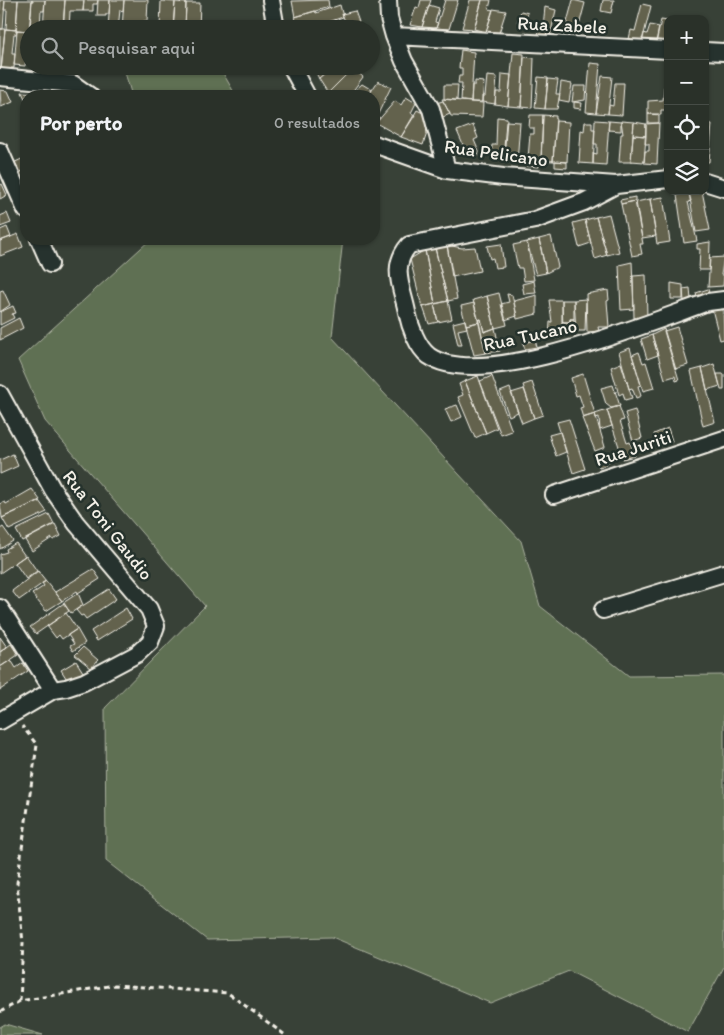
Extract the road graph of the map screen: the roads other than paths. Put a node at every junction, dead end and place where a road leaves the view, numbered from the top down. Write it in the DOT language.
graph roads {
  1 [pos="271,0"];
  2 [pos="388,0"];
  3 [pos="274,20"];
  4 [pos="394,36"];
  5 [pos="664,50"];
  6 [pos="709,51"];
  7 [pos="724,52"];
  8 [pos="296,75"];
  9 [pos="0,76"];
  10 [pos="82,90"];
  11 [pos="305,90"];
  12 [pos="380,146"];
  13 [pos="0,152"];
  14 [pos="447,170"];
  15 [pos="664,180"];
  16 [pos="709,183"];
  17 [pos="616,185"];
  18 [pos="724,188"];
  19 [pos="20,197"];
  20 [pos="42,245"];
  21 [pos="50,264"];
  22 [pos="724,300"];
  23 [pos="0,394"];
  24 [pos="724,439"];
  25 [pos="554,495"];
  26 [pos="724,573"];
  27 [pos="0,608"];
  28 [pos="602,610"];
  29 [pos="53,690"];
  30 [pos="6,717"];
  1 -- 3 [label="street"];
  2 -- 4 [label="street"];
  4 -- 5 [label="street, Rua Zabele"];
  4 -- 14 [label="street"];
  6 -- 7 [label="street"];
  8 -- 11 [label="street"];
  9 -- 10 [label="street"];
  12 -- 14 [label="street, Rua Pelicano"];
  13 -- 19 [label="street"];
  14 -- 17 [label="street, Rua Pelicano"];
  15 -- 17 [label="street"];
  16 -- 18 [label="street"];
  17 -- 22 [label="street, Rua Tucano"];
  20 -- 21 [label="street"];
  23 -- 29 [label="street, Rua Toni Gaudio"];
  24 -- 25 [label="street, Rua Juriti"];
  26 -- 28 [label="street"];
  27 -- 29 [label="street"];
  29 -- 30 [label="street"];
}
